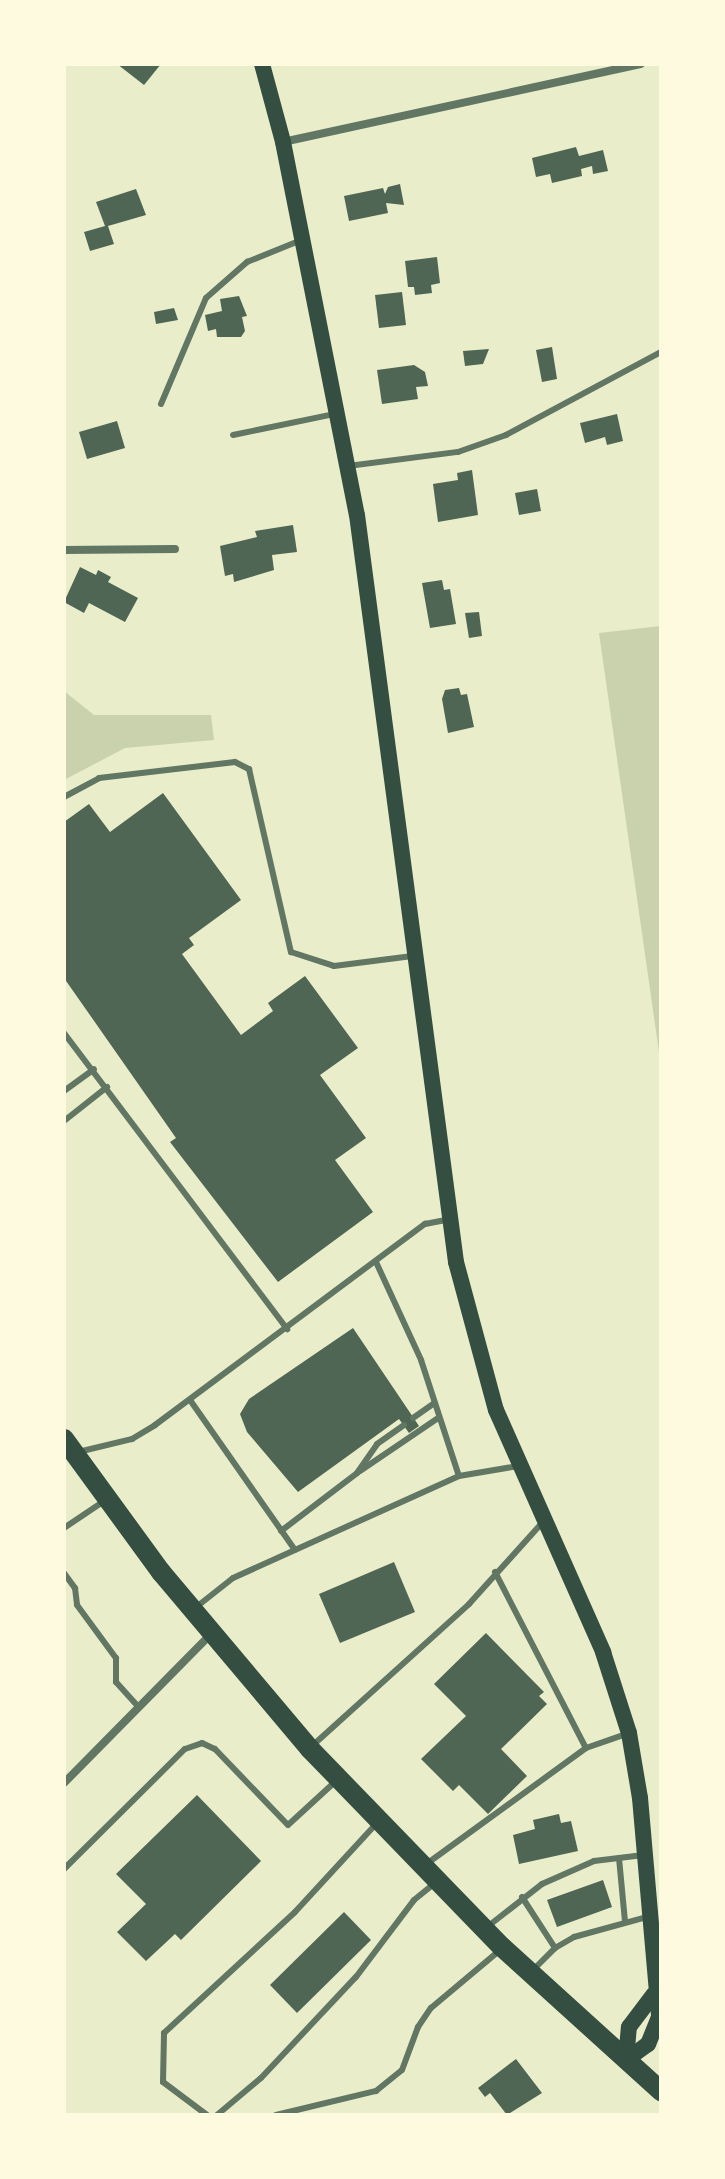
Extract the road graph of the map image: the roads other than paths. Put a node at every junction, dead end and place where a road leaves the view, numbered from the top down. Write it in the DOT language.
graph roads {
  1 [pos="262,64"];
  2 [pos="641,64"];
  3 [pos="283,142"];
  4 [pos="303,240"];
  5 [pos="661,352"];
  6 [pos="161,404"];
  7 [pos="337,413"];
  8 [pos="233,435"];
  9 [pos="348,466"];
  10 [pos="175,549"];
  11 [pos="64,550"];
  12 [pos="64,797"];
  13 [pos="415,956"];
  14 [pos="64,1033"];
  15 [pos="94,1069"];
  16 [pos="107,1087"];
  17 [pos="64,1091"];
  18 [pos="64,1121"];
  19 [pos="450,1219"];
  20 [pos="376,1262"];
  21 [pos="287,1329"];
  22 [pos="190,1400"];
  23 [pos="433,1404"];
  24 [pos="413,1418"];
  25 [pos="438,1418"];
  26 [pos="404,1425"];
  27 [pos="69,1446"];
  28 [pos="520,1466"];
  29 [pos="357,1473"];
  30 [pos="459,1476"];
  31 [pos="107,1499"];
  32 [pos="545,1520"];
  33 [pos="64,1528"];
  34 [pos="281,1531"];
  35 [pos="295,1550"];
  36 [pos="495,1572"];
  37 [pos="64,1573"];
  38 [pos="192,1611"];
  39 [pos="211,1634"];
  40 [pos="137,1705"];
  41 [pos="629,1733"];
  42 [pos="586,1748"];
  43 [pos="310,1749"];
  44 [pos="338,1779"];
  45 [pos="64,1783"];
  46 [pos="379,1821"];
  47 [pos="646,1855"];
  48 [pos="619,1858"];
  49 [pos="64,1869"];
  50 [pos="430,1874"];
  51 [pos="654,1878"];
  52 [pos="522,1897"];
  53 [pos="650,1916"];
  54 [pos="625,1922"];
  55 [pos="484,1929"];
  56 [pos="502,1947"];
  57 [pos="555,1948"];
  58 [pos="530,1974"];
  59 [pos="654,1994"];
  60 [pos="626,2060"];
  61 [pos="661,2091"];
  62 [pos="279,2114"];
  63 [pos="207,2115"];
  64 [pos="217,2115"];
  1 -- 3 [label="main road"];
  2 -- 3 [label="street"];
  3 -- 4 [label="main road"];
  4 -- 6 [label="lane"];
  4 -- 7 [label="main road"];
  5 -- 9 [label="lane"];
  7 -- 8 [label="lane"];
  7 -- 9 [label="main road"];
  9 -- 13 [label="main road"];
  10 -- 11 [label="street"];
  12 -- 13 [label="lane"];
  13 -- 19 [label="main road"];
  14 -- 15 [label="lane"];
  15 -- 16 [label="lane"];
  15 -- 17 [label="lane"];
  16 -- 18 [label="lane"];
  16 -- 21 [label="lane"];
  19 -- 20 [label="lane"];
  19 -- 28 [label="main road"];
  20 -- 21 [label="lane"];
  20 -- 23 [label="lane"];
  21 -- 22 [label="lane"];
  22 -- 27 [label="lane"];
  22 -- 34 [label="lane"];
  23 -- 24 [label="lane"];
  23 -- 25 [label="lane"];
  25 -- 29 [label="lane"];
  25 -- 30 [label="lane"];
  26 -- 29 [label="lane"];
  27 -- 31 [label="highway"];
  28 -- 30 [label="lane"];
  28 -- 32 [label="main road"];
  29 -- 34 [label="lane"];
  30 -- 35 [label="lane"];
  31 -- 33 [label="lane"];
  31 -- 38 [label="highway"];
  32 -- 36 [label="lane"];
  32 -- 41 [label="main road"];
  34 -- 35 [label="lane"];
  35 -- 38 [label="lane"];
  36 -- 42 [label="lane"];
  36 -- 43 [label="lane"];
  37 -- 40 [label="lane"];
  38 -- 39 [label="highway"];
  39 -- 40 [label="street"];
  39 -- 43 [label="highway"];
  40 -- 45 [label="street"];
  41 -- 42 [label="lane"];
  41 -- 47 [label="main road"];
  42 -- 50 [label="lane"];
  43 -- 44 [label="highway"];
  44 -- 46 [label="highway"];
  44 -- 49 [label="lane"];
  46 -- 50 [label="highway"];
  46 -- 63 [label="lane"];
  47 -- 48 [label="lane"];
  47 -- 51 [label="main road"];
  48 -- 52 [label="lane"];
  48 -- 54 [label="lane"];
  50 -- 55 [label="highway"];
  50 -- 64 [label="lane"];
  51 -- 53 [label="main road"];
  52 -- 55 [label="lane"];
  52 -- 57 [label="lane"];
  53 -- 54 [label="lane"];
  53 -- 59 [label="main road"];
  54 -- 57 [label="lane"];
  55 -- 56 [label="highway"];
  56 -- 58 [label="highway"];
  56 -- 62 [label="lane"];
  57 -- 58 [label="lane"];
  58 -- 60 [label="highway"];
  59 -- 60 [label="main road"];
  59 -- 60 [label="main road"];
  60 -- 61 [label="highway"];
}
